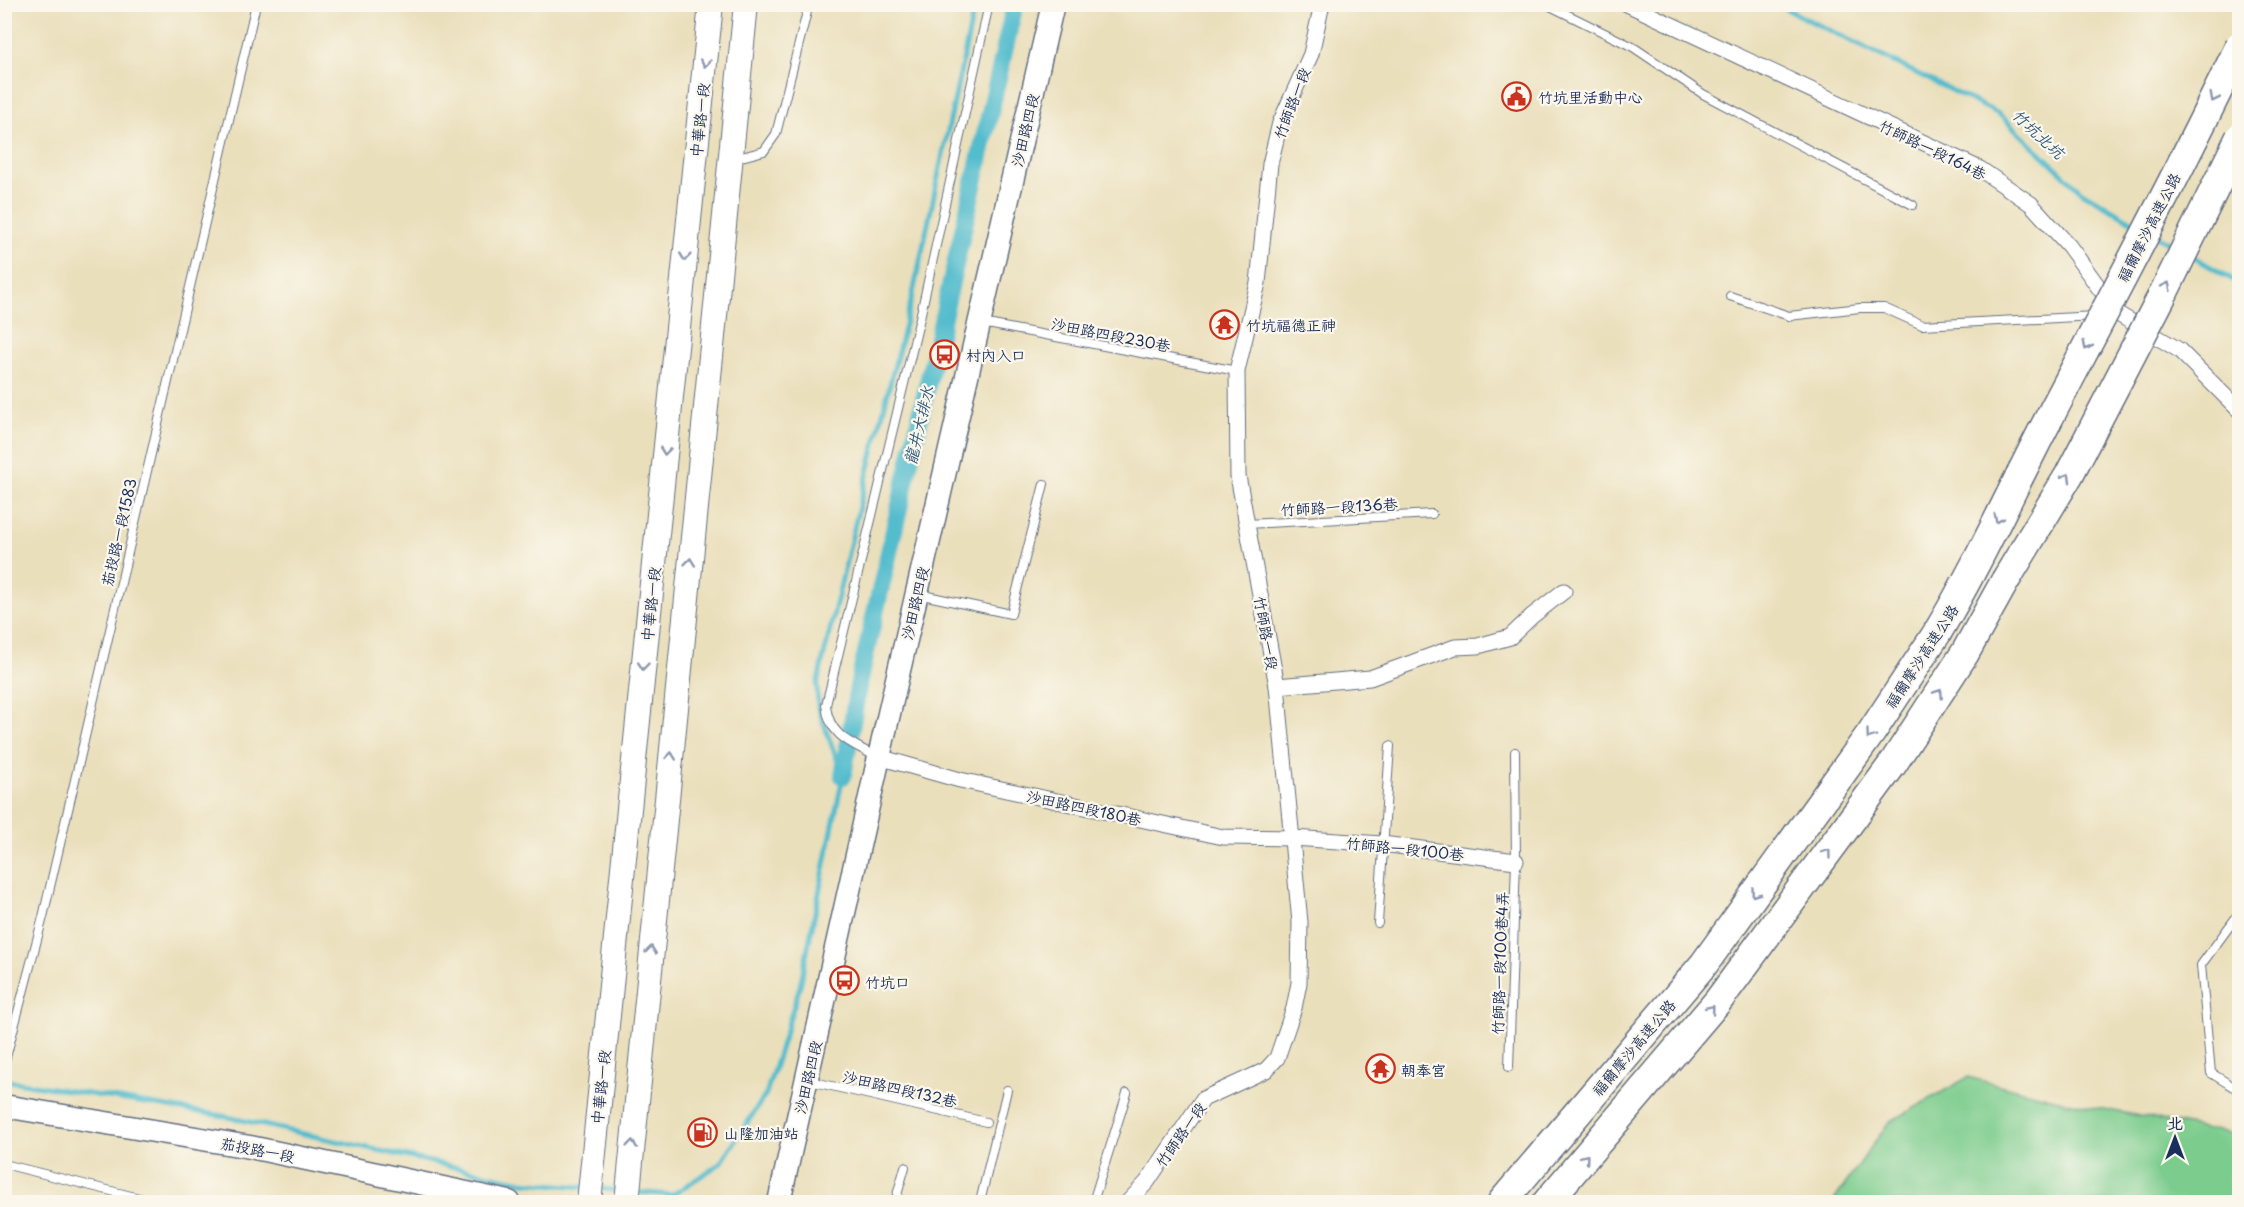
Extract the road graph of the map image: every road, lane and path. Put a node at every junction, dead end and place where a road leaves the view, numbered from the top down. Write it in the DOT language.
graph roads {
  1 [pos="256,4"];
  2 [pos="711,4"];
  3 [pos="746,4"];
  4 [pos="809,4"];
  5 [pos="989,4"];
  6 [pos="1053,4"];
  7 [pos="1322,4"];
  8 [pos="1546,4"];
  9 [pos="1627,4"];
  10 [pos="2240,45"];
  11 [pos="2240,137"];
  12 [pos="730,160"];
  13 [pos="1913,205"];
  14 [pos="1730,296"];
  15 [pos="2118,314"];
  16 [pos="981,323"];
  17 [pos="1237,371"];
  18 [pos="2240,411"];
  19 [pos="1044,484"];
  20 [pos="1432,514"];
  21 [pos="1247,524"];
  22 [pos="1564,591"];
  23 [pos="916,594"];
  24 [pos="1277,686"];
  25 [pos="1390,746"];
  26 [pos="1515,753"];
  27 [pos="879,757"];
  28 [pos="1293,838"];
  29 [pos="1382,844"];
  30 [pos="1516,861"];
  31 [pos="2240,912"];
  32 [pos="1378,923"];
  33 [pos="4,1065"];
  34 [pos="1509,1066"];
  35 [pos="807,1080"];
  36 [pos="1007,1090"];
  37 [pos="2240,1091"];
  38 [pos="1126,1093"];
  39 [pos="4,1106"];
  40 [pos="986,1122"];
  41 [pos="4,1164"];
  42 [pos="905,1167"];
  43 [pos="155,1203"];
  44 [pos="509,1203"];
  45 [pos="589,1203"];
  46 [pos="627,1203"];
  47 [pos="779,1203"];
  48 [pos="896,1203"];
  49 [pos="980,1203"];
  50 [pos="1093,1203"];
  51 [pos="1128,1203"];
  52 [pos="1502,1203"];
  53 [pos="1547,1203"];
  1 -- 33 [label="lane, 茄投路一段1583"];
  2 -- 45 [label="main road, 中華路一段, one-way"];
  3 -- 12 [label="main road"];
  4 -- 12 [label="lane"];
  5 -- 27 [label="lane"];
  6 -- 16 [label="street, 沙田路四段"];
  7 -- 17 [label="street, 竹師路一段"];
  8 -- 13 [label="lane"];
  9 -- 15 [label="street, 竹師路一段164巷"];
  10 -- 52 [label="highway, 福爾摩沙高速公路, one-way, bridge"];
  53 -- 11 [label="highway, one-way, bridge"];
  46 -- 12 [label="main road, one-way"];
  14 -- 15 [label="lane"];
  15 -- 18 [label="street, 竹師路一段164巷"];
  16 -- 17 [label="lane, 沙田路四段230巷"];
  16 -- 23 [label="street, 沙田路四段"];
  17 -- 21 [label="street, 竹師路一段"];
  19 -- 23 [label="lane"];
  20 -- 21 [label="lane, 竹師路一段136巷"];
  21 -- 24 [label="street, 竹師路一段"];
  22 -- 24 [label="street"];
  23 -- 27 [label="street, 沙田路四段"];
  24 -- 28 [label="street, 竹師路一段"];
  25 -- 29 [label="lane"];
  26 -- 30 [label="lane, 竹師路一段100巷4弄"];
  27 -- 28 [label="street, 沙田路四段180巷"];
  27 -- 35 [label="street, 沙田路四段"];
  28 -- 29 [label="street, 竹師路一段100巷"];
  28 -- 51 [label="street, 竹師路一段"];
  29 -- 30 [label="street, 竹師路一段100巷"];
  29 -- 32 [label="lane"];
  30 -- 34 [label="lane, 竹師路一段100巷4弄"];
  31 -- 37 [label="lane"];
  35 -- 40 [label="lane, 沙田路四段132巷"];
  35 -- 47 [label="street, 沙田路四段"];
  36 -- 49 [label="lane"];
  38 -- 50 [label="lane"];
  39 -- 44 [label="street, 茄投路一段"];
  41 -- 43 [label="lane"];
  42 -- 48 [label="lane"];
}
